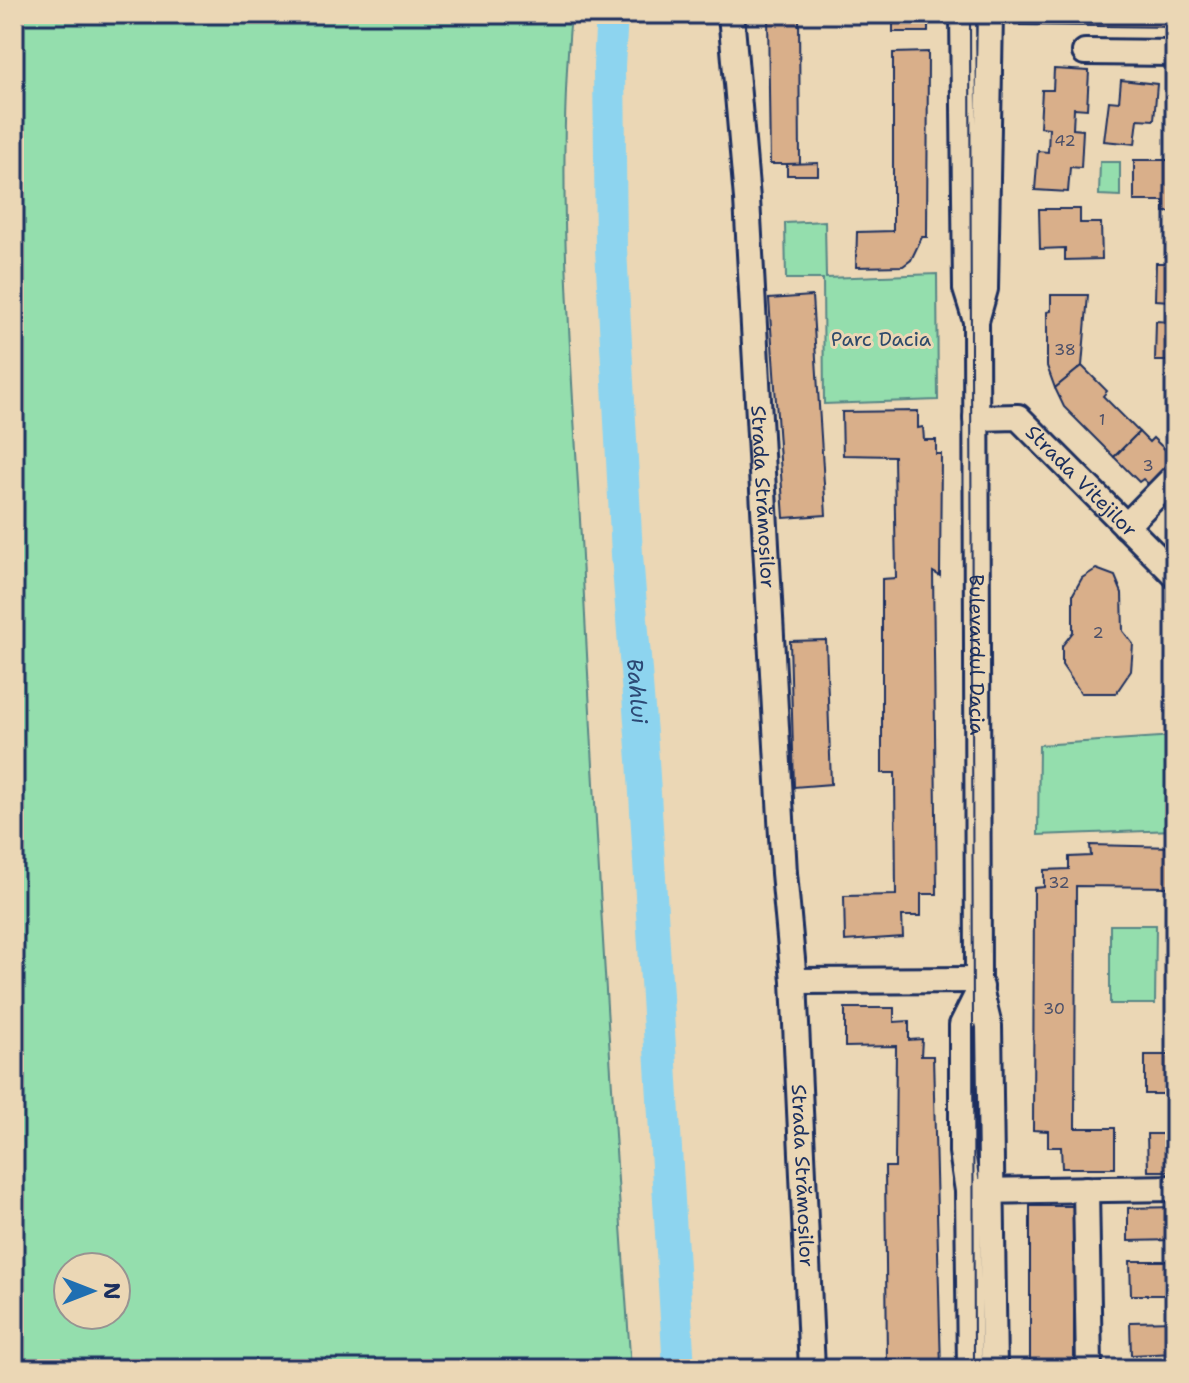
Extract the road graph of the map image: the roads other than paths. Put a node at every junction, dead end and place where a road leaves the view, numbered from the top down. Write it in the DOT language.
graph roads {
  1 [pos="731,14"];
  2 [pos="963,14"];
  3 [pos="990,14"];
  4 [pos="1085,52"];
  5 [pos="1175,53"];
  6 [pos="976,321"];
  7 [pos="976,418"];
  8 [pos="1175,476"];
  9 [pos="1126,526"];
  10 [pos="1175,575"];
  11 [pos="794,981"];
  12 [pos="980,984"];
  13 [pos="1175,1188"];
  14 [pos="1086,1189"];
  15 [pos="968,1191"];
  16 [pos="993,1191"];
  17 [pos="812,1369"];
  18 [pos="970,1369"];
  19 [pos="994,1369"];
  20 [pos="1089,1369"];
  1 -- 11 [label="street, Strada Strămoșilor"];
  2 -- 6 [label="street, Bulevardul Dacia"];
  3 -- 6 [label="street, Bulevardul Dacia"];
  4 -- 5 [label="street"];
  6 -- 7 [label="street, Bulevardul Dacia"];
  7 -- 9 [label="street, Strada Vitejilor"];
  7 -- 12 [label="street, Bulevardul Dacia"];
  8 -- 9 [label="street"];
  9 -- 10 [label="street, Strada Vitejilor"];
  11 -- 12 [label="street"];
  11 -- 17 [label="street, Strada Strămoșilor"];
  12 -- 15 [label="street, Bulevardul Dacia"];
  12 -- 16 [label="street, Bulevardul Dacia"];
  13 -- 14 [label="street"];
  14 -- 16 [label="street"];
  14 -- 20 [label="street"];
  15 -- 16 [label="street"];
  15 -- 18 [label="street, Bulevardul Dacia"];
  16 -- 19 [label="street, Bulevardul Dacia"];
}
